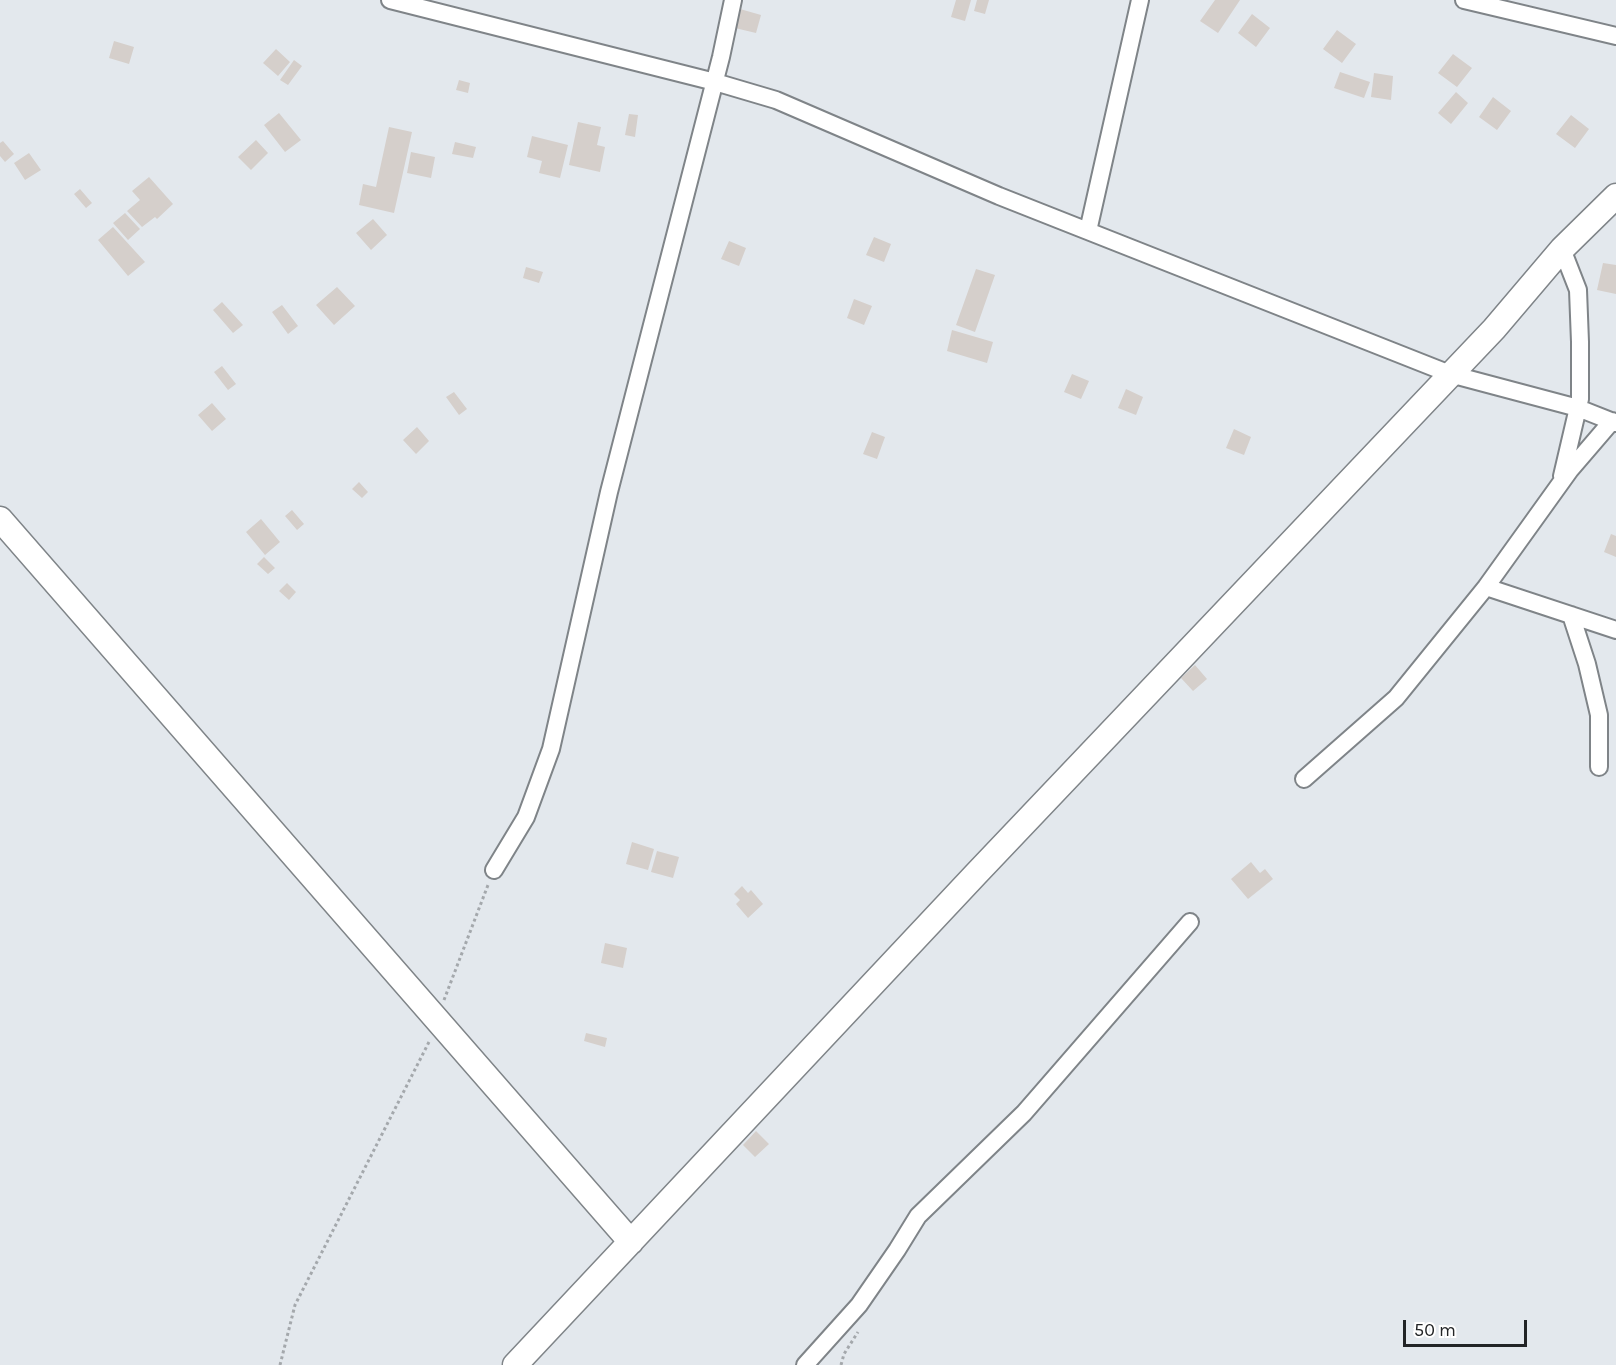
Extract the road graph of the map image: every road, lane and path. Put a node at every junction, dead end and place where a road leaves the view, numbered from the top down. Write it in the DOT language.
graph roads {
  1 [pos="390,0"];
  2 [pos="733,0"];
  3 [pos="1140,0"];
  4 [pos="1464,0"];
  5 [pos="1616,36"];
  6 [pos="715,82"];
  7 [pos="1616,196"];
  8 [pos="1088,231"];
  9 [pos="1562,249"];
  10 [pos="1450,374"];
  11 [pos="1578,408"];
  12 [pos="1614,422"];
  13 [pos="1560,483"];
  14 [pos="0,519"];
  15 [pos="1486,587"];
  16 [pos="1571,615"];
  17 [pos="1616,630"];
  18 [pos="1599,766"];
  19 [pos="1304,779"];
  20 [pos="494,870"];
  21 [pos="1190,922"];
  22 [pos="437,1022"];
  23 [pos="631,1242"];
  24 [pos="280,1365"];
  25 [pos="515,1365"];
  26 [pos="806,1365"];
  1 -- 6 [label="street"];
  2 -- 6 [label="street"];
  3 -- 8 [label="street"];
  4 -- 5 [label="street"];
  6 -- 8 [label="street"];
  6 -- 20 [label="street"];
  7 -- 9 [label="main road"];
  8 -- 10 [label="street"];
  9 -- 10 [label="main road"];
  9 -- 11 [label="street"];
  10 -- 11 [label="street"];
  10 -- 23 [label="main road"];
  11 -- 12 [label="street"];
  11 -- 13 [label="street"];
  12 -- 13 [label="street"];
  13 -- 15 [label="street"];
  14 -- 22 [label="main road"];
  15 -- 16 [label="street"];
  15 -- 19 [label="street"];
  16 -- 17 [label="street"];
  16 -- 18 [label="street"];
  20 -- 22 [label="path"];
  21 -- 26 [label="street"];
  22 -- 23 [label="main road"];
  22 -- 24 [label="path"];
  23 -- 25 [label="main road"];
}
